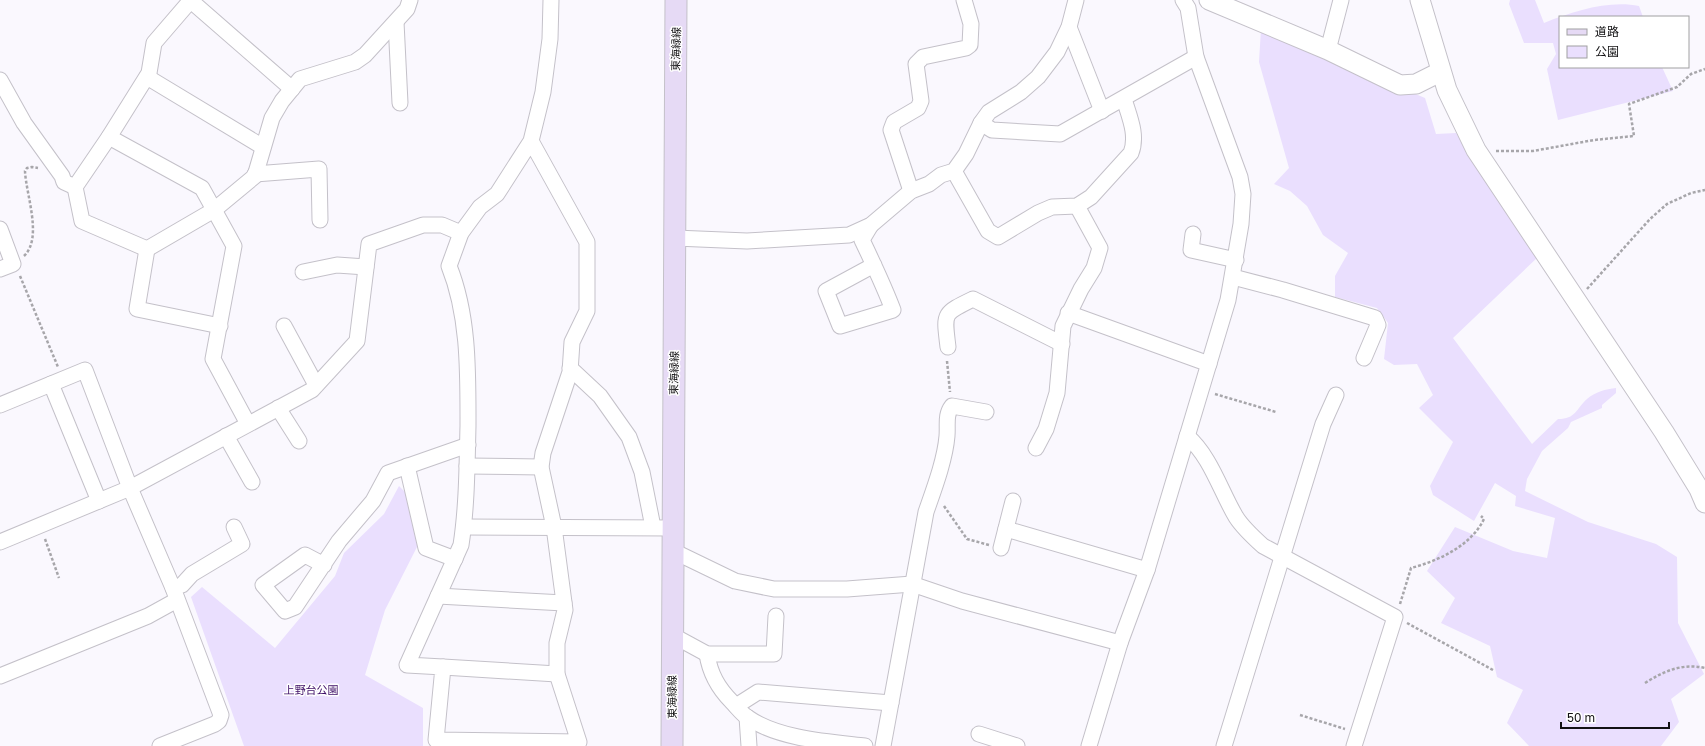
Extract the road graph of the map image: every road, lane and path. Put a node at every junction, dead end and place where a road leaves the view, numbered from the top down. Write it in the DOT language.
graph roads {
  1 [pos="191,0"];
  2 [pos="410,0"];
  3 [pos="551,0"];
  4 [pos="676,0"];
  5 [pos="964,0"];
  6 [pos="1076,0"];
  7 [pos="1183,0"];
  8 [pos="1209,0"];
  9 [pos="1341,0"];
  10 [pos="1420,0"];
  11 [pos="396,22"];
  12 [pos="1069,27"];
  13 [pos="1328,50"];
  14 [pos="1196,57"];
  15 [pos="1705,69"];
  16 [pos="1440,72"];
  17 [pos="147,77"];
  18 [pos="0,80"];
  19 [pos="292,89"];
  20 [pos="1124,99"];
  21 [pos="400,103"];
  22 [pos="1102,111"];
  23 [pos="981,123"];
  24 [pos="110,137"];
  25 [pos="531,141"];
  26 [pos="263,147"];
  27 [pos="1481,157"];
  28 [pos="954,171"];
  29 [pos="42,172"];
  30 [pos="255,174"];
  31 [pos="75,187"];
  32 [pos="1705,190"];
  33 [pos="910,191"];
  34 [pos="1077,206"];
  35 [pos="214,210"];
  36 [pos="320,220"];
  37 [pos="871,225"];
  38 [pos="0,229"];
  39 [pos="461,233"];
  40 [pos="1193,234"];
  41 [pos="675,238"];
  42 [pos="146,249"];
  43 [pos="1236,260"];
  44 [pos="9,265"];
  45 [pos="874,265"];
  46 [pos="366,267"];
  47 [pos="304,272"];
  48 [pos="1233,276"];
  49 [pos="1575,298"];
  50 [pos="1068,313"];
  51 [pos="220,326"];
  52 [pos="284,326"];
  53 [pos="1062,344"];
  54 [pos="948,347"];
  55 [pos="1364,358"];
  56 [pos="1209,364"];
  57 [pos="570,368"];
  58 [pos="57,381"];
  59 [pos="316,385"];
  60 [pos="1201,390"];
  61 [pos="1336,395"];
  62 [pos="0,405"];
  63 [pos="952,406"];
  64 [pos="278,408"];
  65 [pos="986,412"];
  66 [pos="1276,412"];
  67 [pos="248,424"];
  68 [pos="226,436"];
  69 [pos="1187,436"];
  70 [pos="299,441"];
  71 [pos="468,446"];
  72 [pos="1036,448"];
  73 [pos="407,466"];
  74 [pos="467,466"];
  75 [pos="541,467"];
  76 [pos="252,482"];
  77 [pos="130,488"];
  78 [pos="933,490"];
  79 [pos="99,501"];
  80 [pos="1012,501"];
  81 [pos="1705,504"];
  82 [pos="1481,516"];
  83 [pos="41,525"];
  84 [pos="234,527"];
  85 [pos="464,527"];
  86 [pos="554,527"];
  87 [pos="663,527"];
  88 [pos="1006,529"];
  89 [pos="0,542"];
  90 [pos="1001,548"];
  91 [pos="673,551"];
  92 [pos="1284,556"];
  93 [pos="455,559"];
  94 [pos="324,565"];
  95 [pos="1147,570"];
  96 [pos="59,578"];
  97 [pos="912,584"];
  98 [pos="175,594"];
  99 [pos="438,596"];
  100 [pos="564,603"];
  101 [pos="776,616"];
  102 [pos="1396,617"];
  103 [pos="672,635"];
  104 [pos="1120,643"];
  105 [pos="707,654"];
  106 [pos="443,667"];
  107 [pos="1705,668"];
  108 [pos="1493,670"];
  109 [pos="557,674"];
  110 [pos="0,676"];
  111 [pos="1645,683"];
  112 [pos="891,703"];
  113 [pos="736,706"];
  114 [pos="1300,715"];
  115 [pos="747,717"];
  116 [pos="979,734"];
  117 [pos="1356,739"];
  118 [pos="815,744"];
  119 [pos="160,746"];
  120 [pos="672,746"];
  121 [pos="749,746"];
  122 [pos="865,746"];
  123 [pos="883,746"];
  124 [pos="1017,746"];
  125 [pos="1089,746"];
  126 [pos="1224,746"];
  1 -- 17 [label="street"];
  1 -- 19 [label="street"];
  2 -- 11 [label="street"];
  3 -- 25 [label="street"];
  4 -- 41 [label="main road, 東海緑線"];
  5 -- 33 [label="street"];
  6 -- 12 [label="street"];
  7 -- 14 [label="street"];
  8 -- 13 [label="street"];
  9 -- 13 [label="street"];
  10 -- 16 [label="street"];
  11 -- 19 [label="street"];
  11 -- 21 [label="street"];
  12 -- 22 [label="street"];
  12 -- 23 [label="street"];
  13 -- 16 [label="street"];
  14 -- 20 [label="street"];
  14 -- 43 [label="street"];
  15 -- 27 [label="path"];
  16 -- 27 [label="street"];
  17 -- 24 [label="street"];
  17 -- 26 [label="street"];
  18 -- 31 [label="street"];
  19 -- 26 [label="street"];
  20 -- 22 [label="street"];
  20 -- 34 [label="street"];
  22 -- 23 [label="street"];
  23 -- 28 [label="street"];
  24 -- 31 [label="street"];
  24 -- 35 [label="street"];
  25 -- 39 [label="street"];
  25 -- 57 [label="street"];
  26 -- 30 [label="street"];
  27 -- 49 [label="street"];
  28 -- 33 [label="street"];
  28 -- 34 [label="street"];
  29 -- 44 [label="path"];
  30 -- 35 [label="street"];
  30 -- 36 [label="street"];
  31 -- 42 [label="street"];
  32 -- 49 [label="path"];
  33 -- 37 [label="street"];
  34 -- 50 [label="street"];
  35 -- 42 [label="street"];
  35 -- 51 [label="street"];
  37 -- 41 [label="street"];
  37 -- 45 [label="street"];
  38 -- 44 [label="street"];
  39 -- 46 [label="street"];
  39 -- 71 [label="street"];
  40 -- 43 [label="street"];
  41 -- 87 [label="main road, 東海緑線"];
  42 -- 51 [label="street"];
  43 -- 48 [label="street"];
  44 -- 58 [label="path"];
  45 -- 45 [label="street"];
  46 -- 47 [label="street"];
  46 -- 59 [label="street"];
  48 -- 55 [label="street"];
  48 -- 56 [label="street"];
  49 -- 81 [label="street"];
  50 -- 53 [label="street"];
  50 -- 56 [label="street"];
  51 -- 67 [label="street"];
  52 -- 59 [label="street"];
  53 -- 54 [label="street"];
  53 -- 72 [label="street"];
  54 -- 63 [label="path"];
  56 -- 60 [label="street"];
  57 -- 75 [label="street"];
  57 -- 87 [label="street"];
  58 -- 62 [label="street"];
  58 -- 77 [label="street"];
  58 -- 79 [label="street"];
  59 -- 64 [label="street"];
  60 -- 66 [label="path"];
  60 -- 69 [label="street"];
  61 -- 92 [label="street"];
  63 -- 65 [label="street"];
  63 -- 78 [label="street"];
  64 -- 67 [label="street"];
  64 -- 70 [label="street"];
  67 -- 68 [label="street"];
  68 -- 76 [label="street"];
  68 -- 77 [label="street"];
  69 -- 92 [label="street"];
  69 -- 95 [label="street"];
  71 -- 73 [label="street"];
  71 -- 74 [label="street"];
  73 -- 93 [label="street"];
  73 -- 94 [label="street"];
  74 -- 75 [label="street"];
  74 -- 85 [label="street"];
  75 -- 86 [label="street"];
  77 -- 79 [label="street"];
  77 -- 98 [label="street"];
  78 -- 90 [label="path"];
  78 -- 97 [label="street"];
  79 -- 83 [label="street"];
  80 -- 88 [label="street"];
  82 -- 102 [label="path"];
  83 -- 89 [label="street"];
  83 -- 96 [label="path"];
  84 -- 98 [label="street"];
  85 -- 86 [label="street"];
  85 -- 93 [label="street"];
  86 -- 87 [label="street"];
  86 -- 100 [label="street"];
  87 -- 91 [label="main road, 東海緑線"];
  88 -- 90 [label="street"];
  88 -- 95 [label="street"];
  91 -- 97 [label="street"];
  91 -- 103 [label="main road, 東海緑線"];
  92 -- 102 [label="street"];
  92 -- 126 [label="street"];
  93 -- 99 [label="street"];
  95 -- 104 [label="street"];
  97 -- 104 [label="street"];
  97 -- 112 [label="street"];
  98 -- 110 [label="street"];
  98 -- 119 [label="street"];
  99 -- 100 [label="street"];
  99 -- 106 [label="street"];
  100 -- 109 [label="street"];
  101 -- 105 [label="street"];
  102 -- 108 [label="path"];
  102 -- 117 [label="street"];
  103 -- 105 [label="street"];
  103 -- 120 [label="main road, 東海緑線"];
  104 -- 125 [label="street"];
  105 -- 113 [label="street"];
  106 -- 109 [label="street"];
  106 -- 109 [label="street"];
  107 -- 111 [label="path"];
  112 -- 113 [label="street"];
  112 -- 123 [label="street"];
  113 -- 115 [label="street"];
  114 -- 117 [label="path"];
  115 -- 118 [label="street"];
  115 -- 121 [label="street"];
  116 -- 124 [label="street"];
  118 -- 122 [label="street"];
}
